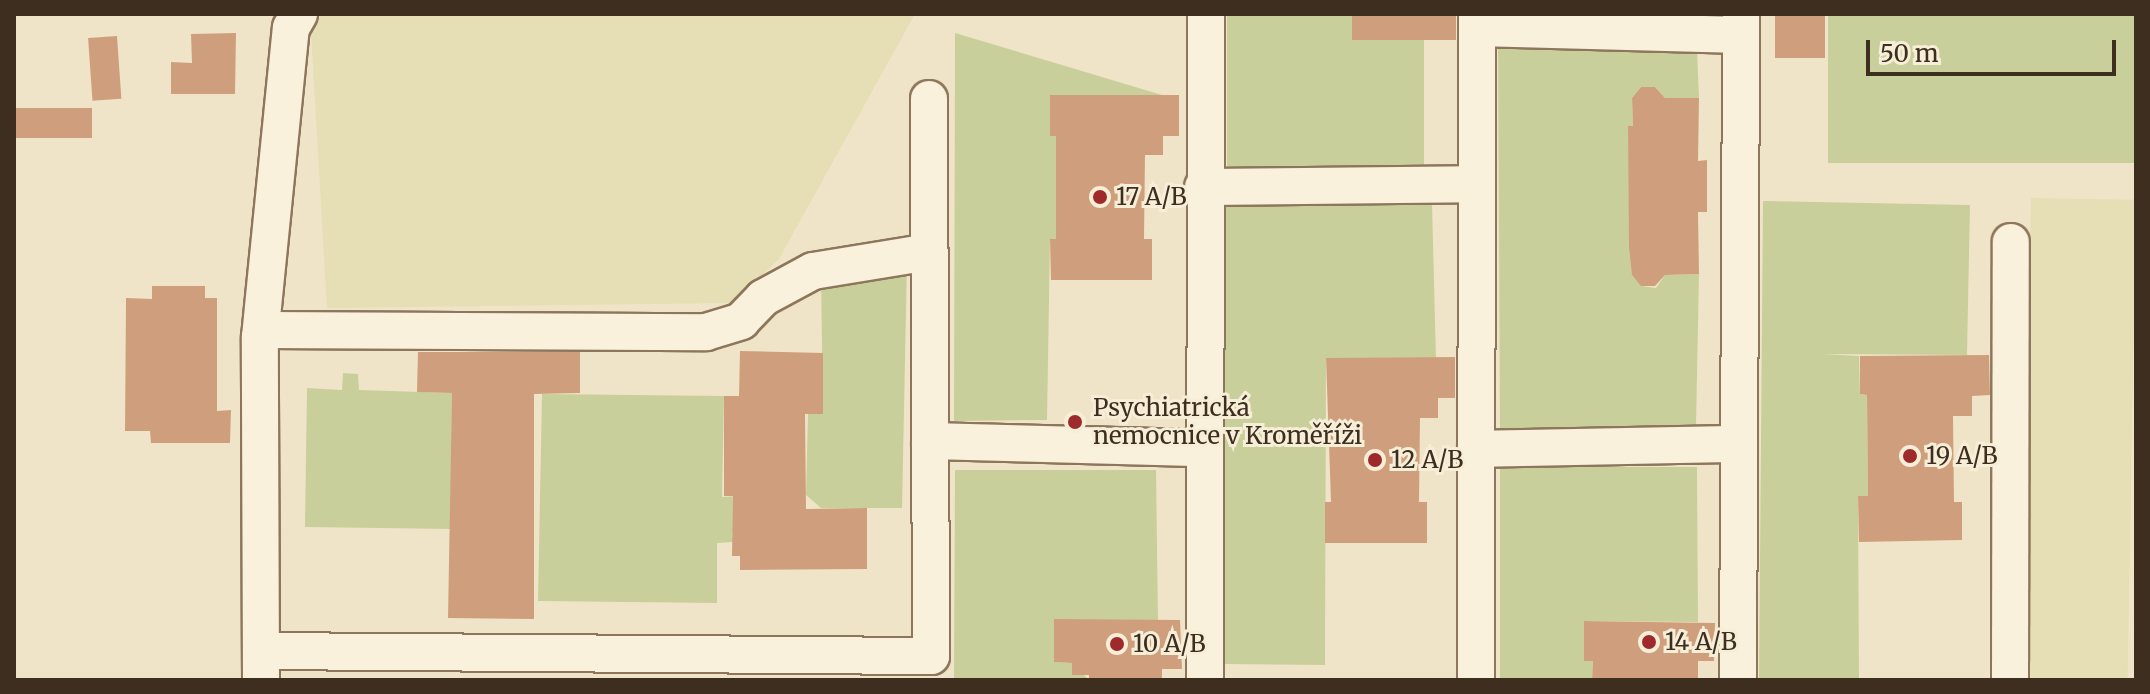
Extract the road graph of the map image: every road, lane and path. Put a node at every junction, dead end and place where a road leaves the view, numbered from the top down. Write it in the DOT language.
graph roads {
  1 [pos="299,14"];
  2 [pos="1206,14"];
  3 [pos="1477,21"];
  4 [pos="1741,24"];
  5 [pos="929,99"];
  6 [pos="1477,184"];
  7 [pos="1203,187"];
  8 [pos="2011,242"];
  9 [pos="929,252"];
  10 [pos="264,330"];
  11 [pos="930,441"];
  12 [pos="1739,444"];
  13 [pos="1204,448"];
  14 [pos="1476,449"];
  15 [pos="261,665"];
  16 [pos="930,668"];
  17 [pos="1205,680"];
  18 [pos="1476,680"];
  19 [pos="1738,680"];
  20 [pos="2010,680"];
  1 -- 10 [label="street"];
  2 -- 7 [label="street"];
  3 -- 4 [label="street"];
  3 -- 6 [label="street"];
  4 -- 12 [label="street"];
  5 -- 9 [label="street"];
  6 -- 7 [label="street"];
  6 -- 14 [label="street"];
  7 -- 13 [label="street"];
  8 -- 20 [label="street"];
  9 -- 10 [label="street"];
  9 -- 11 [label="street"];
  10 -- 15 [label="street"];
  11 -- 13 [label="street"];
  11 -- 16 [label="street"];
  12 -- 14 [label="street"];
  12 -- 19 [label="street"];
  13 -- 17 [label="street"];
  14 -- 18 [label="street"];
  15 -- 16 [label="street"];
}
